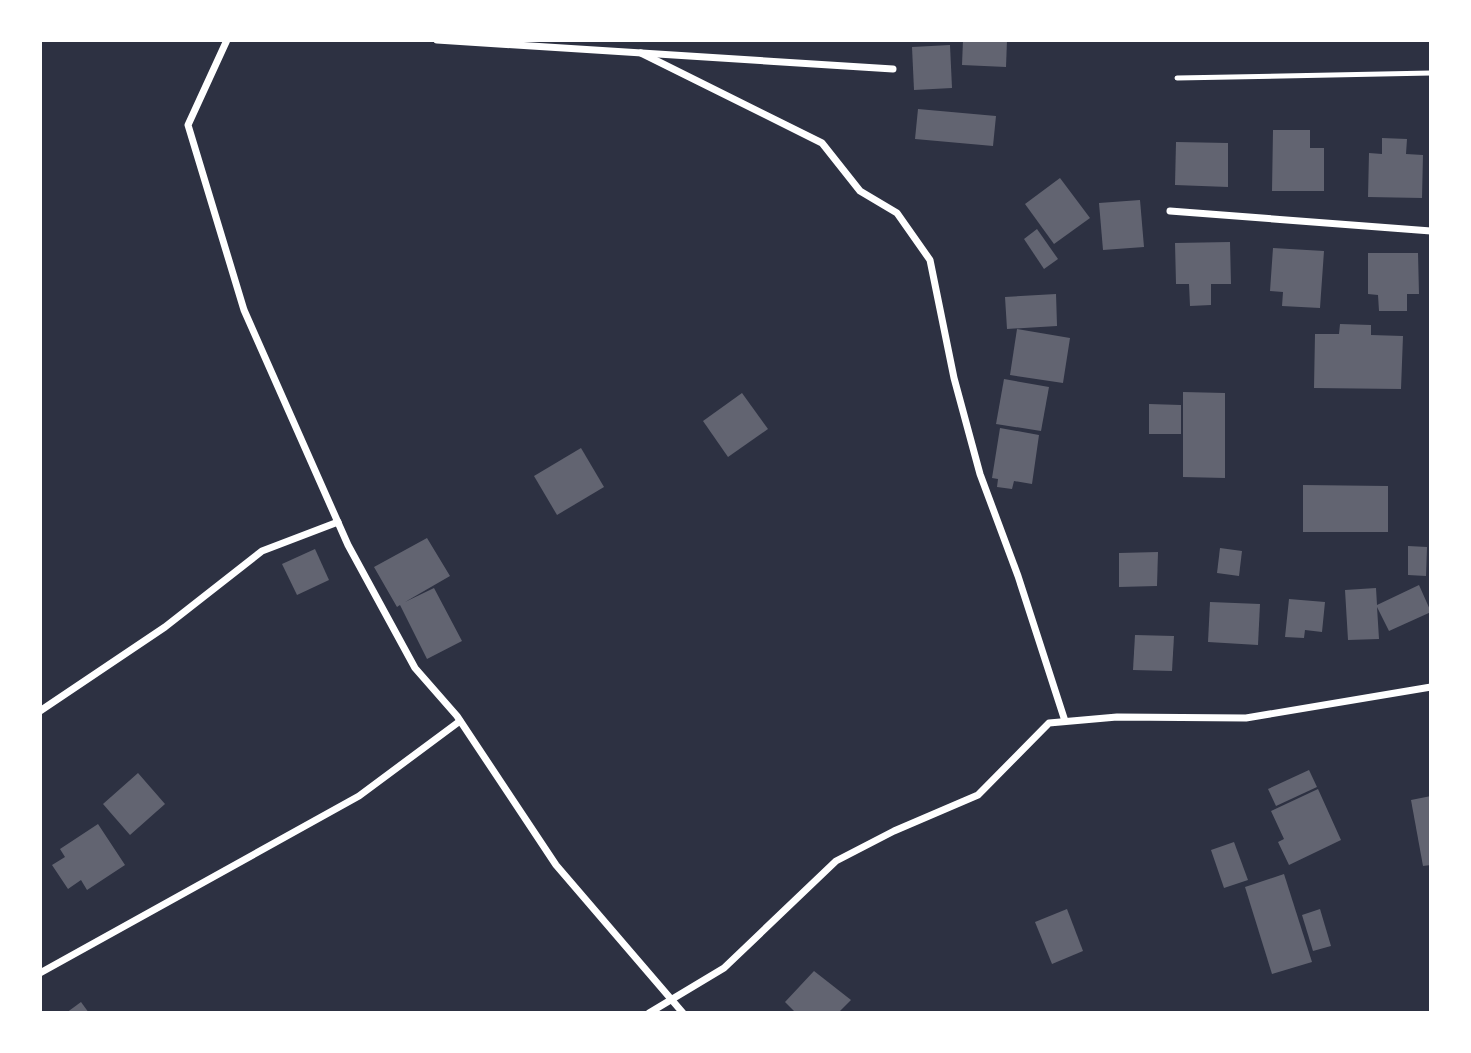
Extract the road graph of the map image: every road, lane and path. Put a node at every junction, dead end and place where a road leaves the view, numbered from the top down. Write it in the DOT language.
graph roads {
  1 [pos="227,40"];
  2 [pos="437,40"];
  3 [pos="641,53"];
  4 [pos="893,69"];
  5 [pos="1431,73"];
  6 [pos="1177,78"];
  7 [pos="1170,211"];
  8 [pos="1431,231"];
  9 [pos="338,522"];
  10 [pos="1431,687"];
  11 [pos="40,712"];
  12 [pos="460,721"];
  13 [pos="1066,721"];
  14 [pos="40,973"];
  15 [pos="671,998"];
  16 [pos="649,1013"];
  17 [pos="682,1013"];
  1 -- 9 [label="street"];
  2 -- 3 [label="street"];
  3 -- 4 [label="street"];
  3 -- 13 [label="street"];
  5 -- 6 [label="lane"];
  7 -- 8 [label="street"];
  9 -- 11 [label="street"];
  9 -- 12 [label="street"];
  10 -- 13 [label="street"];
  12 -- 14 [label="street"];
  12 -- 15 [label="street"];
  13 -- 15 [label="street"];
  15 -- 16 [label="street"];
  15 -- 17 [label="street"];
}
